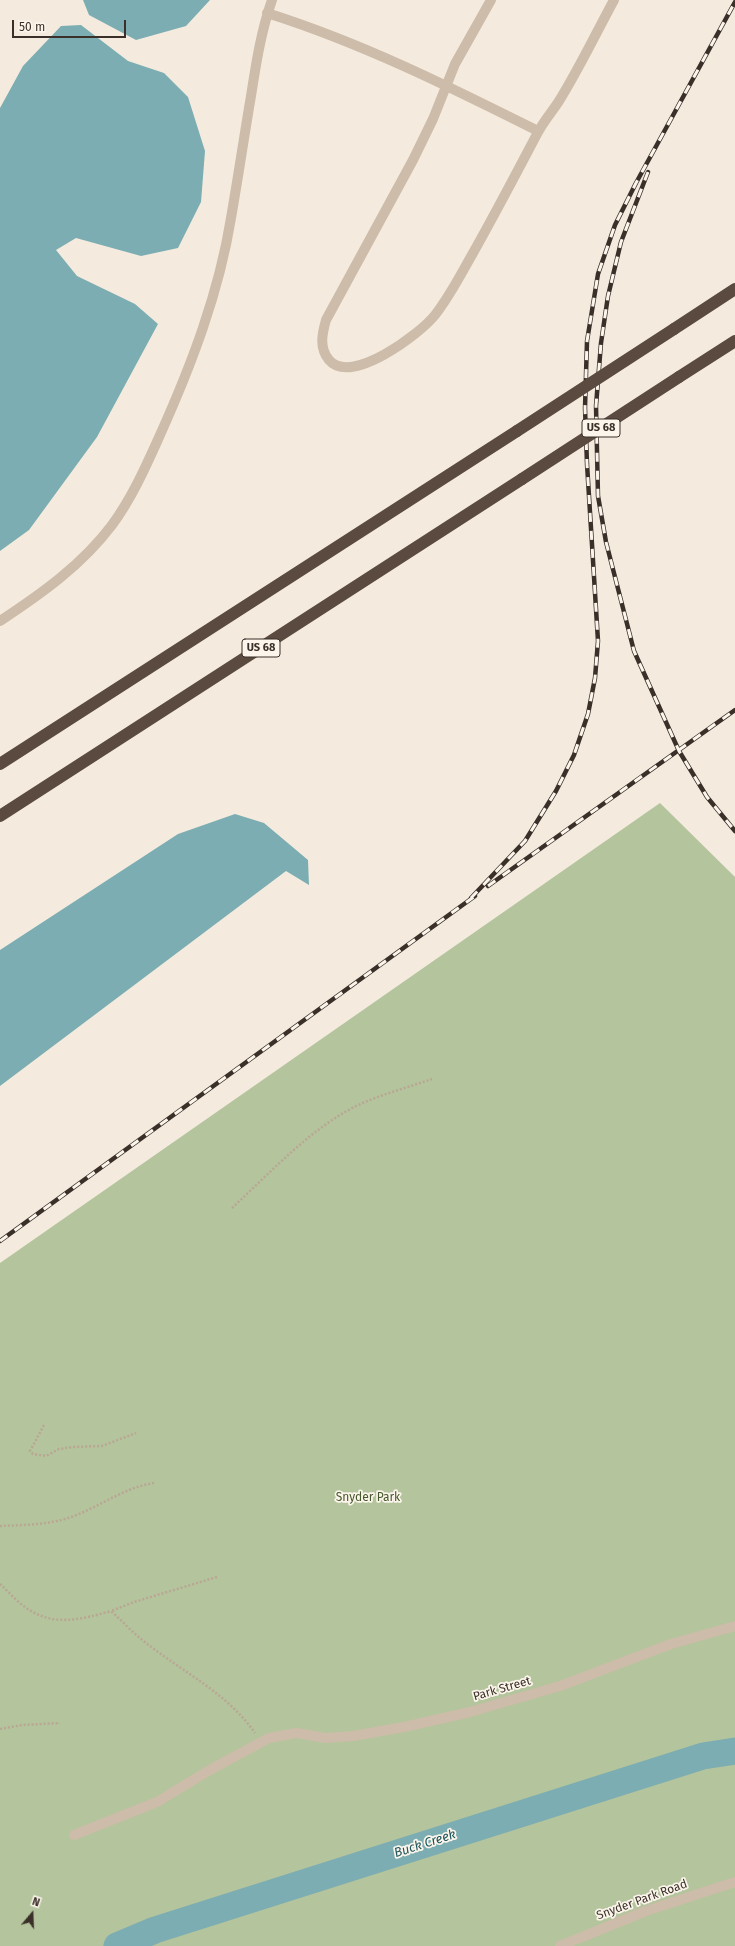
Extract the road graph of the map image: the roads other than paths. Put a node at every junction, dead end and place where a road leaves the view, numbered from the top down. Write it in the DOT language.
graph roads {
  1 [pos="272,0"];
  2 [pos="490,0"];
  3 [pos="614,0"];
  4 [pos="267,13"];
  5 [pos="446,85"];
  6 [pos="538,131"];
  7 [pos="735,289"];
  8 [pos="735,341"];
  9 [pos="0,621"];
  10 [pos="0,764"];
  11 [pos="0,816"];
  12 [pos="735,1626"];
  13 [pos="74,1836"];
  14 [pos="735,1882"];
  15 [pos="560,1946"];
  1 -- 4 [label="street"];
  2 -- 5 [label="street"];
  3 -- 6 [label="street"];
  4 -- 5 [label="street"];
  4 -- 9 [label="street"];
  5 -- 6 [label="street"];
  5 -- 6 [label="street"];
  7 -- 10 [label="highway, bridge"];
  8 -- 11 [label="highway, US 68, bridge"];
  12 -- 13 [label="street, Park Street"];
  14 -- 15 [label="street, Snyder Park Road"];
}
